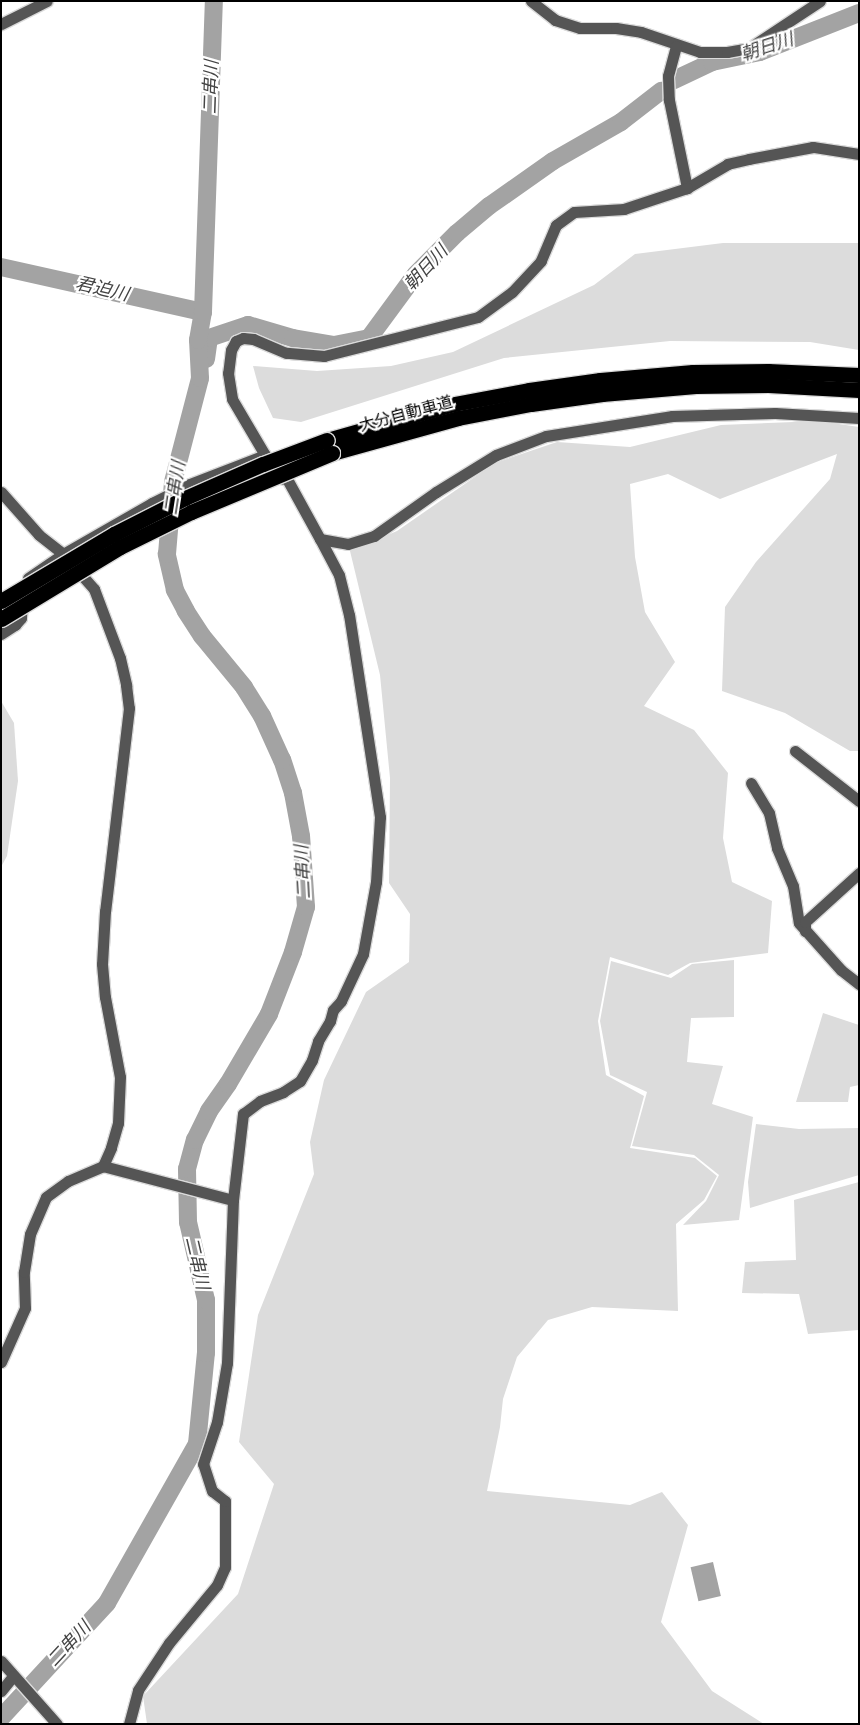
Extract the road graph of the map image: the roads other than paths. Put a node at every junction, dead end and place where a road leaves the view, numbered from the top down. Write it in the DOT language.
graph roads {
  1 [pos="47,1"];
  2 [pos="531,1"];
  3 [pos="820,1"];
  4 [pos="1,24"];
  5 [pos="676,46"];
  6 [pos="859,154"];
  7 [pos="687,188"];
  8 [pos="859,375"];
  9 [pos="859,390"];
  10 [pos="859,418"];
  11 [pos="330,447"];
  12 [pos="265,454"];
  13 [pos="1,492"];
  14 [pos="320,539"];
  15 [pos="63,554"];
  16 [pos="1,601"];
  17 [pos="1,619"];
  18 [pos="1,634"];
  19 [pos="795,751"];
  20 [pos="751,783"];
  21 [pos="859,801"];
  22 [pos="854,877"];
  23 [pos="859,889"];
  24 [pos="805,931"];
  25 [pos="859,984"];
  26 [pos="103,1166"];
  27 [pos="233,1200"];
  28 [pos="1,1362"];
  29 [pos="1,1660"];
  30 [pos="13,1676"];
  31 [pos="1,1692"];
  32 [pos="56,1724"];
  33 [pos="129,1724"];
  1 -- 4 [label="street"];
  2 -- 5 [label="street"];
  3 -- 5 [label="street"];
  5 -- 7 [label="street"];
  6 -- 7 [label="street"];
  7 -- 12 [label="street"];
  8 -- 11 [label="highway, 大分自動車道"];
  9 -- 11 [label="highway, 大分自動車道"];
  10 -- 14 [label="street"];
  11 -- 16 [label="highway, 大分自動車道, bridge"];
  11 -- 17 [label="highway, 大分自動車道, bridge"];
  12 -- 14 [label="street"];
  12 -- 15 [label="street"];
  13 -- 15 [label="street"];
  14 -- 27 [label="street"];
  15 -- 18 [label="street"];
  15 -- 26 [label="street"];
  19 -- 21 [label="street"];
  20 -- 24 [label="street"];
  22 -- 23 [label="street"];
  22 -- 24 [label="street"];
  24 -- 25 [label="street"];
  26 -- 27 [label="street"];
  26 -- 28 [label="street"];
  27 -- 33 [label="street"];
  29 -- 30 [label="street"];
  30 -- 31 [label="street"];
  30 -- 32 [label="street"];
}
